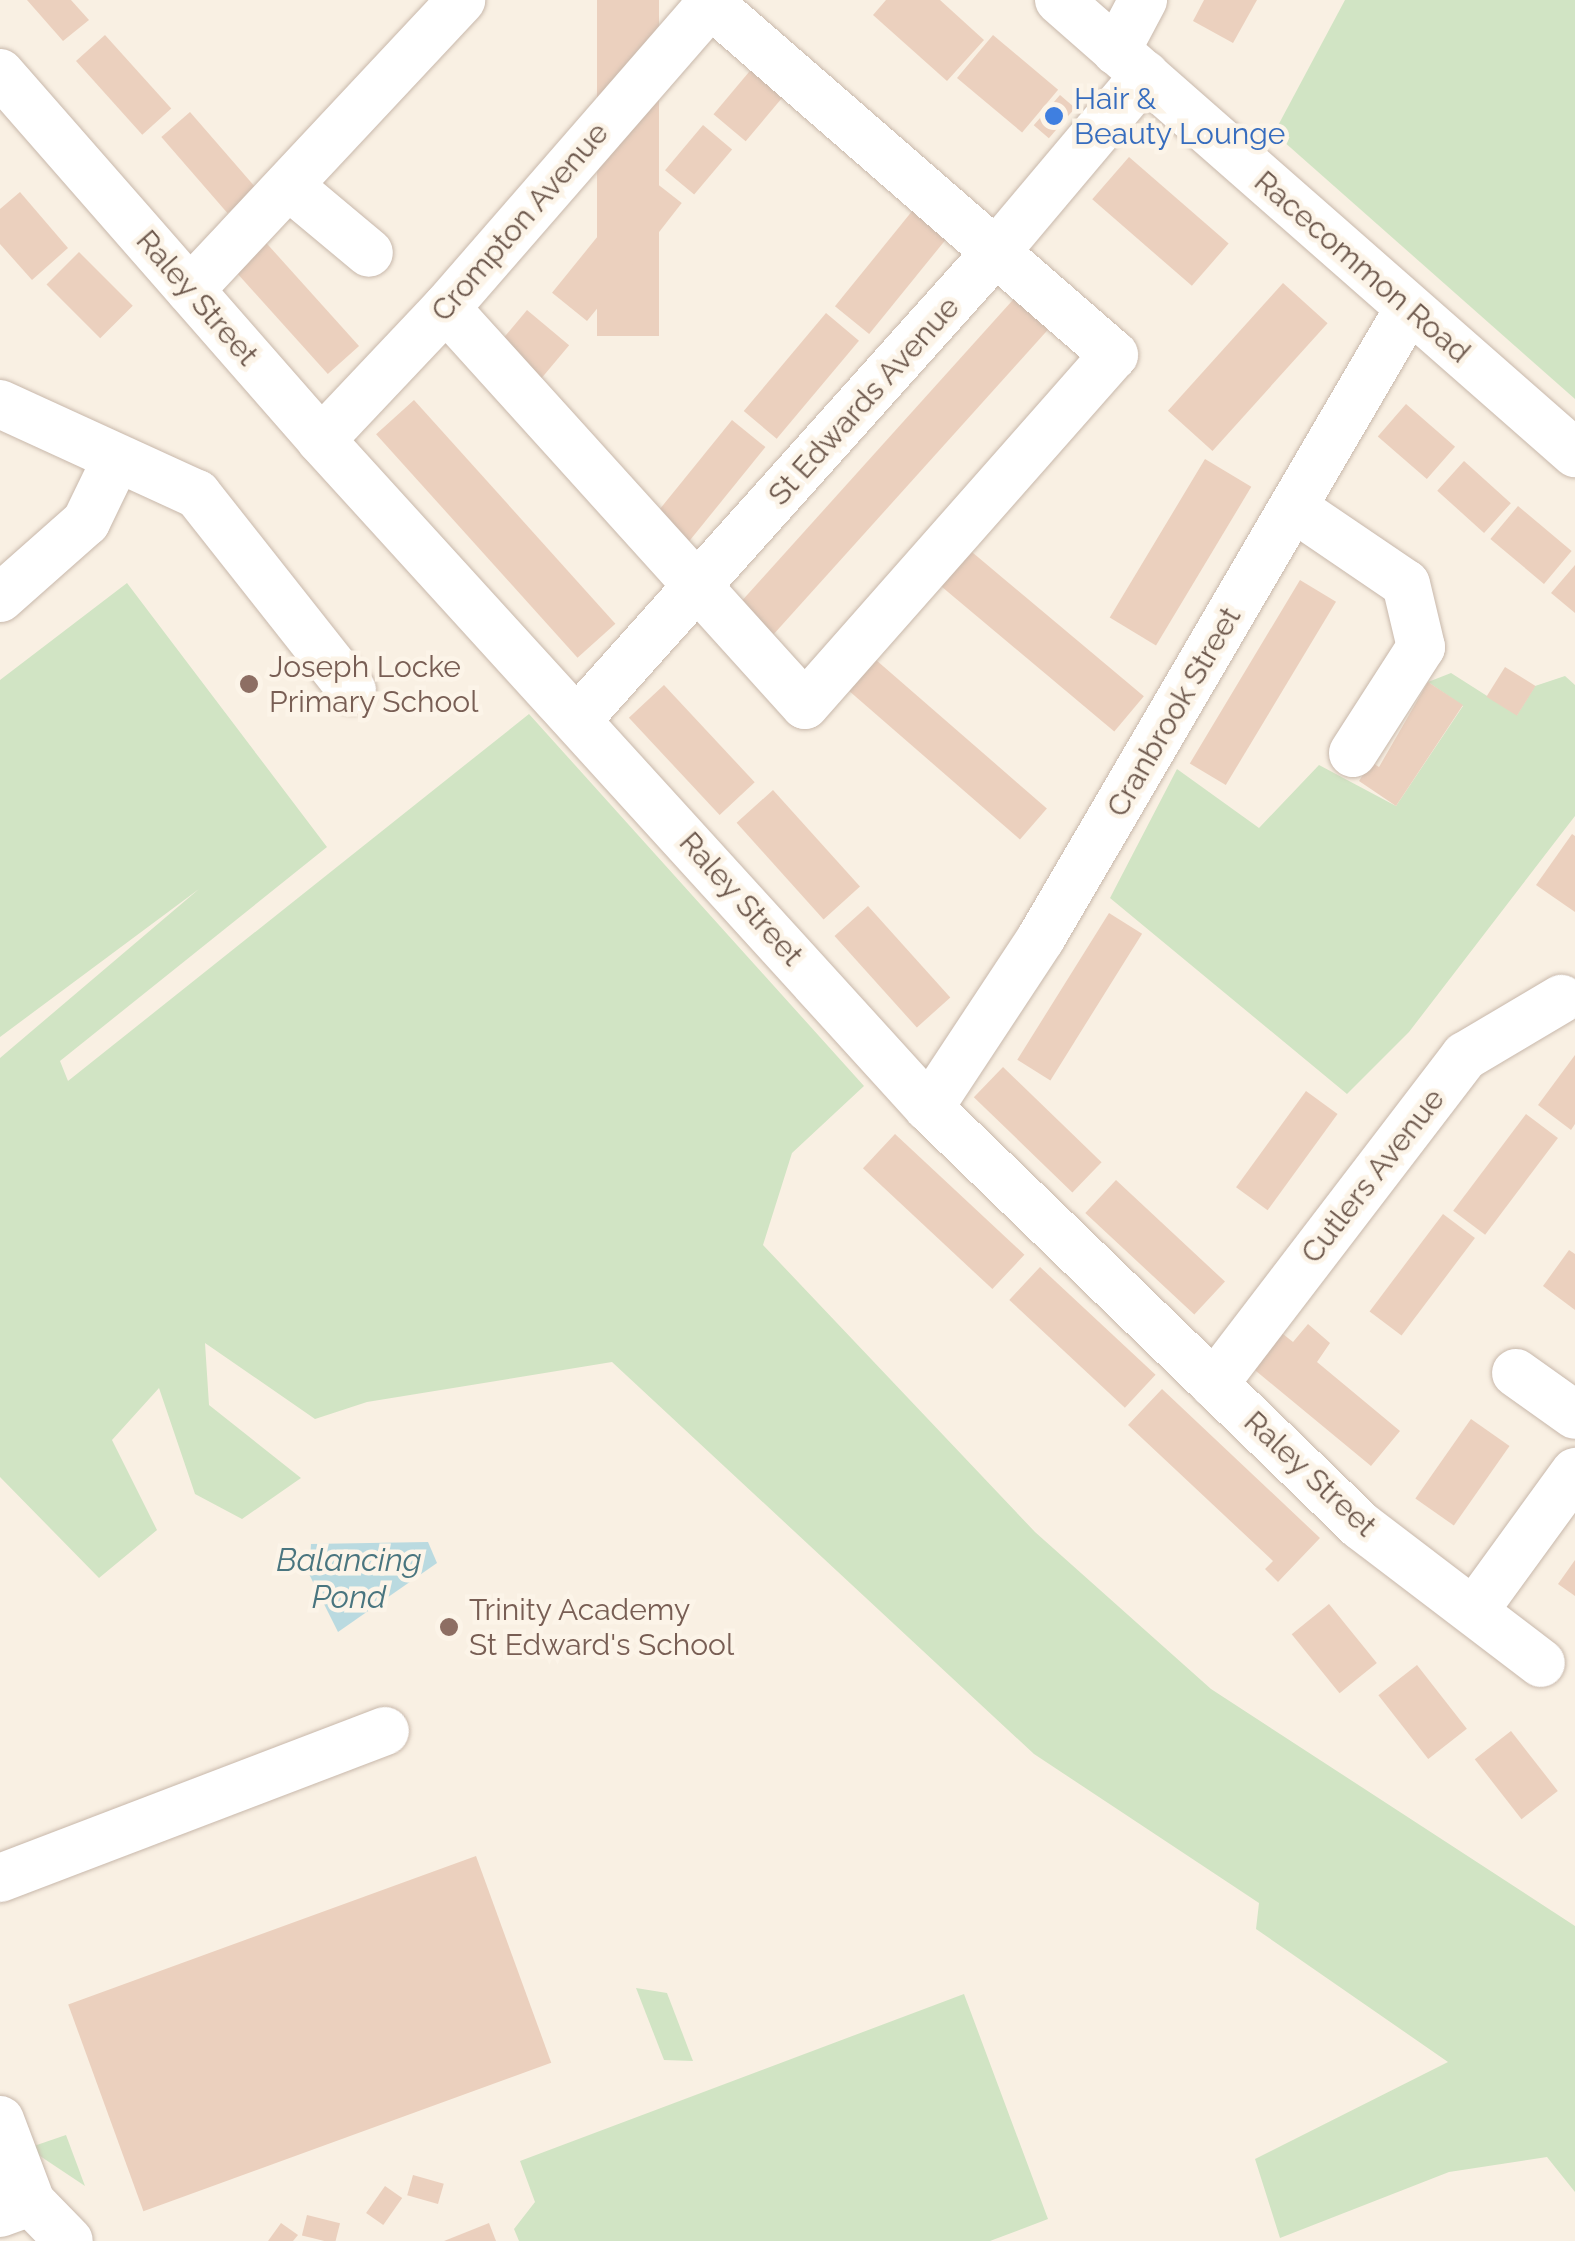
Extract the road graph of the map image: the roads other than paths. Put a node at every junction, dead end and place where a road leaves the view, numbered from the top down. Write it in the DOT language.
graph roads {
  1 [pos="460,0"];
  2 [pos="1059,0"];
  3 [pos="1143,0"];
  4 [pos="710,1"];
  5 [pos="1130,62"];
  6 [pos="0,74"];
  7 [pos="289,186"];
  8 [pos="369,253"];
  9 [pos="995,254"];
  10 [pos="190,290"];
  11 [pos="446,308"];
  12 [pos="1408,310"];
  13 [pos="0,404"];
  14 [pos="321,440"];
  15 [pos="1575,454"];
  16 [pos="116,460"];
  17 [pos="1294,508"];
  18 [pos="698,588"];
  19 [pos="0,598"];
  20 [pos="352,690"];
  21 [pos="577,720"];
  22 [pos="1353,753"];
  23 [pos="1560,1000"];
  24 [pos="929,1108"];
  25 [pos="1516,1373"];
  26 [pos="1214,1384"];
  27 [pos="1575,1414"];
  28 [pos="1575,1472"];
  29 [pos="1474,1611"];
  30 [pos="1542,1663"];
  31 [pos="385,1731"];
  32 [pos="0,1878"];
  33 [pos="0,2120"];
  34 [pos="15,2207"];
  35 [pos="70,2241"];
  1 -- 7 [label="street"];
  2 -- 5 [label="street, Racecommon Road"];
  3 -- 5 [label="street, St Edwards Avenue"];
  4 -- 9 [label="street"];
  4 -- 11 [label="street, Crompton Avenue"];
  5 -- 9 [label="street, St Edwards Avenue"];
  5 -- 12 [label="street, Racecommon Road"];
  6 -- 10 [label="street, Raley Street"];
  7 -- 8 [label="street"];
  7 -- 10 [label="street"];
  9 -- 18 [label="street, St Edwards Avenue"];
  9 -- 18 [label="street"];
  10 -- 14 [label="street, Raley Street"];
  11 -- 14 [label="street, Crompton Avenue"];
  11 -- 18 [label="street"];
  12 -- 15 [label="street, Racecommon Road"];
  12 -- 17 [label="street, Cranbrook Street"];
  13 -- 16 [label="street"];
  14 -- 21 [label="street, Raley Street"];
  16 -- 19 [label="street"];
  16 -- 20 [label="street"];
  17 -- 22 [label="street"];
  17 -- 24 [label="street, Cranbrook Street"];
  18 -- 21 [label="street, St Edwards Avenue"];
  21 -- 24 [label="street, Raley Street"];
  23 -- 26 [label="street, Cutlers Avenue"];
  24 -- 26 [label="street, Raley Street"];
  25 -- 27 [label="street"];
  26 -- 29 [label="street, Raley Street"];
  28 -- 29 [label="street"];
  29 -- 30 [label="street, Raley Street"];
  31 -- 32 [label="street"];
  33 -- 34 [label="street"];
  34 -- 35 [label="street"];
}
